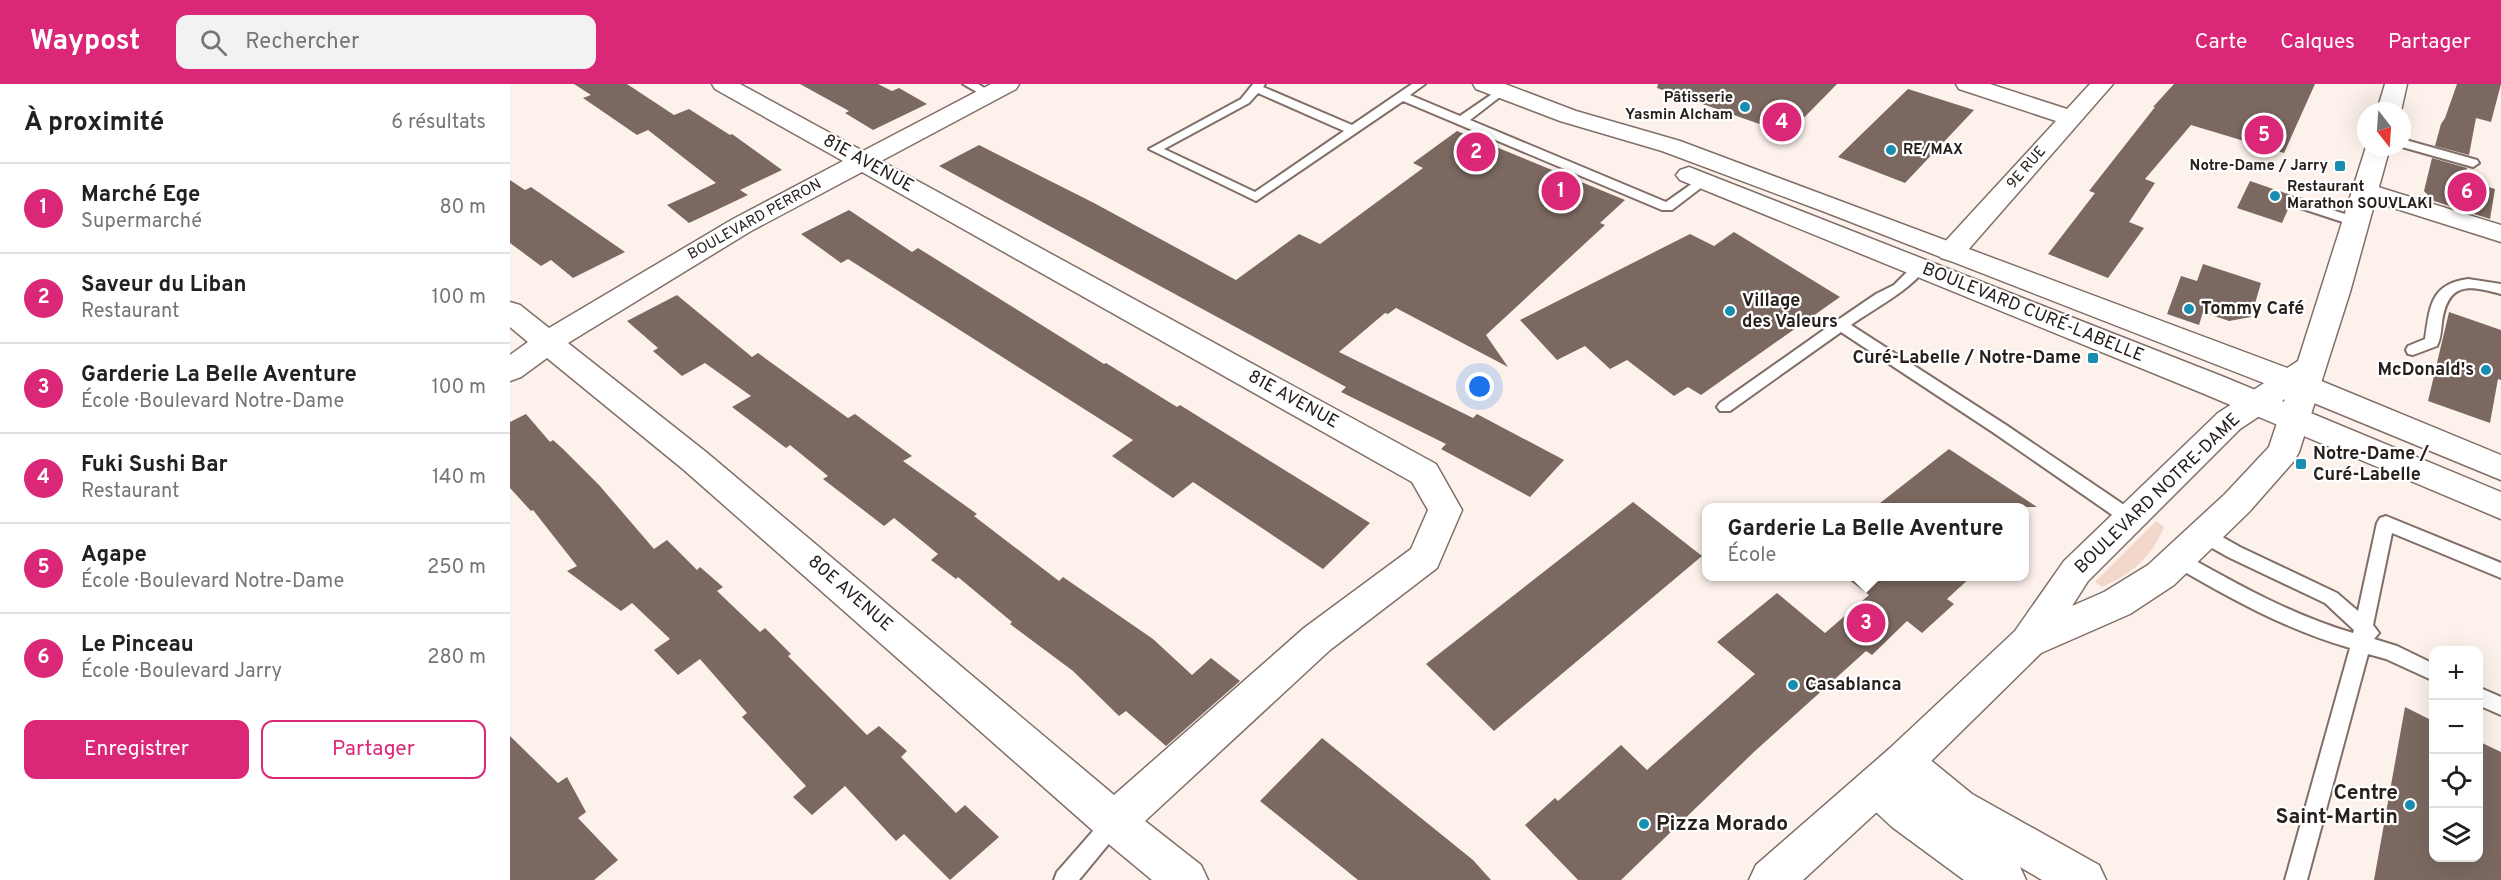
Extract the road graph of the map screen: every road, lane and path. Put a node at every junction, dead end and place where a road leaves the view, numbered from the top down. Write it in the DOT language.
graph roads {
  1 [pos="723,84"];
  2 [pos="1419,84"];
  3 [pos="1967,84"];
  4 [pos="2102,84"];
  5 [pos="2396,84"];
  6 [pos="1258,86"];
  7 [pos="988,87"];
  8 [pos="1492,87"];
  9 [pos="1402,96"];
  10 [pos="2391,102"];
  11 [pos="1568,116"];
  12 [pos="2072,118"];
  13 [pos="1461,121"];
  14 [pos="1353,130"];
  15 [pos="2411,146"];
  16 [pos="2375,156"];
  17 [pos="863,161"];
  18 [pos="2473,163"];
  19 [pos="1704,181"];
  20 [pos="2365,191"];
  21 [pos="2298,203"];
  22 [pos="2355,222"];
  23 [pos="2501,234"];
  24 [pos="1951,252"];
  25 [pos="1919,268"];
  26 [pos="2501,289"];
  27 [pos="2447,291"];
  28 [pos="2501,301"];
  29 [pos="510,312"];
  30 [pos="1840,325"];
  31 [pos="547,343"];
  32 [pos="2413,350"];
  33 [pos="510,370"];
  34 [pos="2301,378"];
  35 [pos="2257,403"];
  36 [pos="1725,407"];
  37 [pos="2294,418"];
  38 [pos="2501,468"];
  39 [pos="2501,506"];
  40 [pos="2130,518"];
  41 [pos="2204,535"];
  42 [pos="2179,560"];
  43 [pos="2501,571"];
  44 [pos="2362,635"];
  45 [pos="2028,642"];
  46 [pos="2429,671"];
  47 [pos="2483,697"];
  48 [pos="2501,706"];
  49 [pos="1890,774"];
  50 [pos="1114,822"];
  51 [pos="1065,880"];
  52 [pos="1186,880"];
  53 [pos="1771,880"];
  54 [pos="2004,880"];
  55 [pos="2084,880"];
  56 [pos="2296,880"];
  1 -- 17 [label="street, 81E AVENUE"];
  2 -- 9 [label="lane"];
  3 -- 12 [label="street"];
  4 -- 12 [label="street, 9E RUE"];
  5 -- 10 [label="street"];
  6 -- 14 [label="lane"];
  6 -- 14 [label="lane"];
  7 -- 17 [label="street, BOULEVARD PERRON"];
  8 -- 11 [label="street, BOULEVARD CURÉ-LABELLE"];
  8 -- 13 [label="lane"];
  9 -- 13 [label="lane"];
  9 -- 14 [label="lane"];
  11 -- 19 [label="street, BOULEVARD CURÉ-LABELLE"];
  11 -- 24 [label="street, BOULEVARD CURÉ-LABELLE"];
  12 -- 24 [label="street, 9E RUE"];
  13 -- 19 [label="lane"];
  15 -- 18 [label="lane"];
  16 -- 20 [label="street, BOULEVARD NOTRE-DAME"];
  17 -- 31 [label="street, BOULEVARD PERRON"];
  17 -- 50 [label="street, 81E AVENUE"];
  19 -- 25 [label="street, BOULEVARD CURÉ-LABELLE"];
  20 -- 22 [label="street, BOULEVARD NOTRE-DAME"];
  20 -- 23 [label="street"];
  21 -- 22 [label="lane"];
  22 -- 34 [label="street, BOULEVARD NOTRE-DAME"];
  24 -- 34 [label="street, BOULEVARD CURÉ-LABELLE"];
  25 -- 30 [label="lane"];
  25 -- 35 [label="street, BOULEVARD CURÉ-LABELLE"];
  26 -- 27 [label="lane"];
  27 -- 28 [label="lane"];
  27 -- 32 [label="lane"];
  29 -- 31 [label="street, 80E AVENUE"];
  30 -- 36 [label="lane"];
  30 -- 40 [label="lane"];
  31 -- 33 [label="street, BOULEVARD PERRON"];
  31 -- 50 [label="street, 80E AVENUE"];
  34 -- 35 [label="street, BOULEVARD NOTRE-DAME"];
  34 -- 37 [label="street, BOULEVARD NOTRE-DAME"];
  34 -- 38 [label="street, BOULEVARD CURÉ-LABELLE"];
  35 -- 37 [label="street, BOULEVARD CURÉ-LABELLE"];
  35 -- 40 [label="street, BOULEVARD NOTRE-DAME"];
  37 -- 39 [label="street, BOULEVARD CURÉ-LABELLE"];
  37 -- 41 [label="street, BOULEVARD NOTRE-DAME"];
  40 -- 45 [label="street, BOULEVARD NOTRE-DAME"];
  41 -- 42 [label="street, BOULEVARD NOTRE-DAME"];
  41 -- 44 [label="lane"];
  42 -- 44 [label="lane"];
  42 -- 45 [label="street, BOULEVARD NOTRE-DAME"];
  43 -- 44 [label="lane"];
  44 -- 46 [label="lane"];
  44 -- 56 [label="lane"];
  45 -- 49 [label="street, BOULEVARD NOTRE-DAME"];
  47 -- 48 [label="lane"];
  49 -- 53 [label="street, BOULEVARD NOTRE-DAME"];
  49 -- 54 [label="street"];
  49 -- 55 [label="street"];
  50 -- 51 [label="lane"];
  50 -- 52 [label="street, 80E AVENUE"];
}
